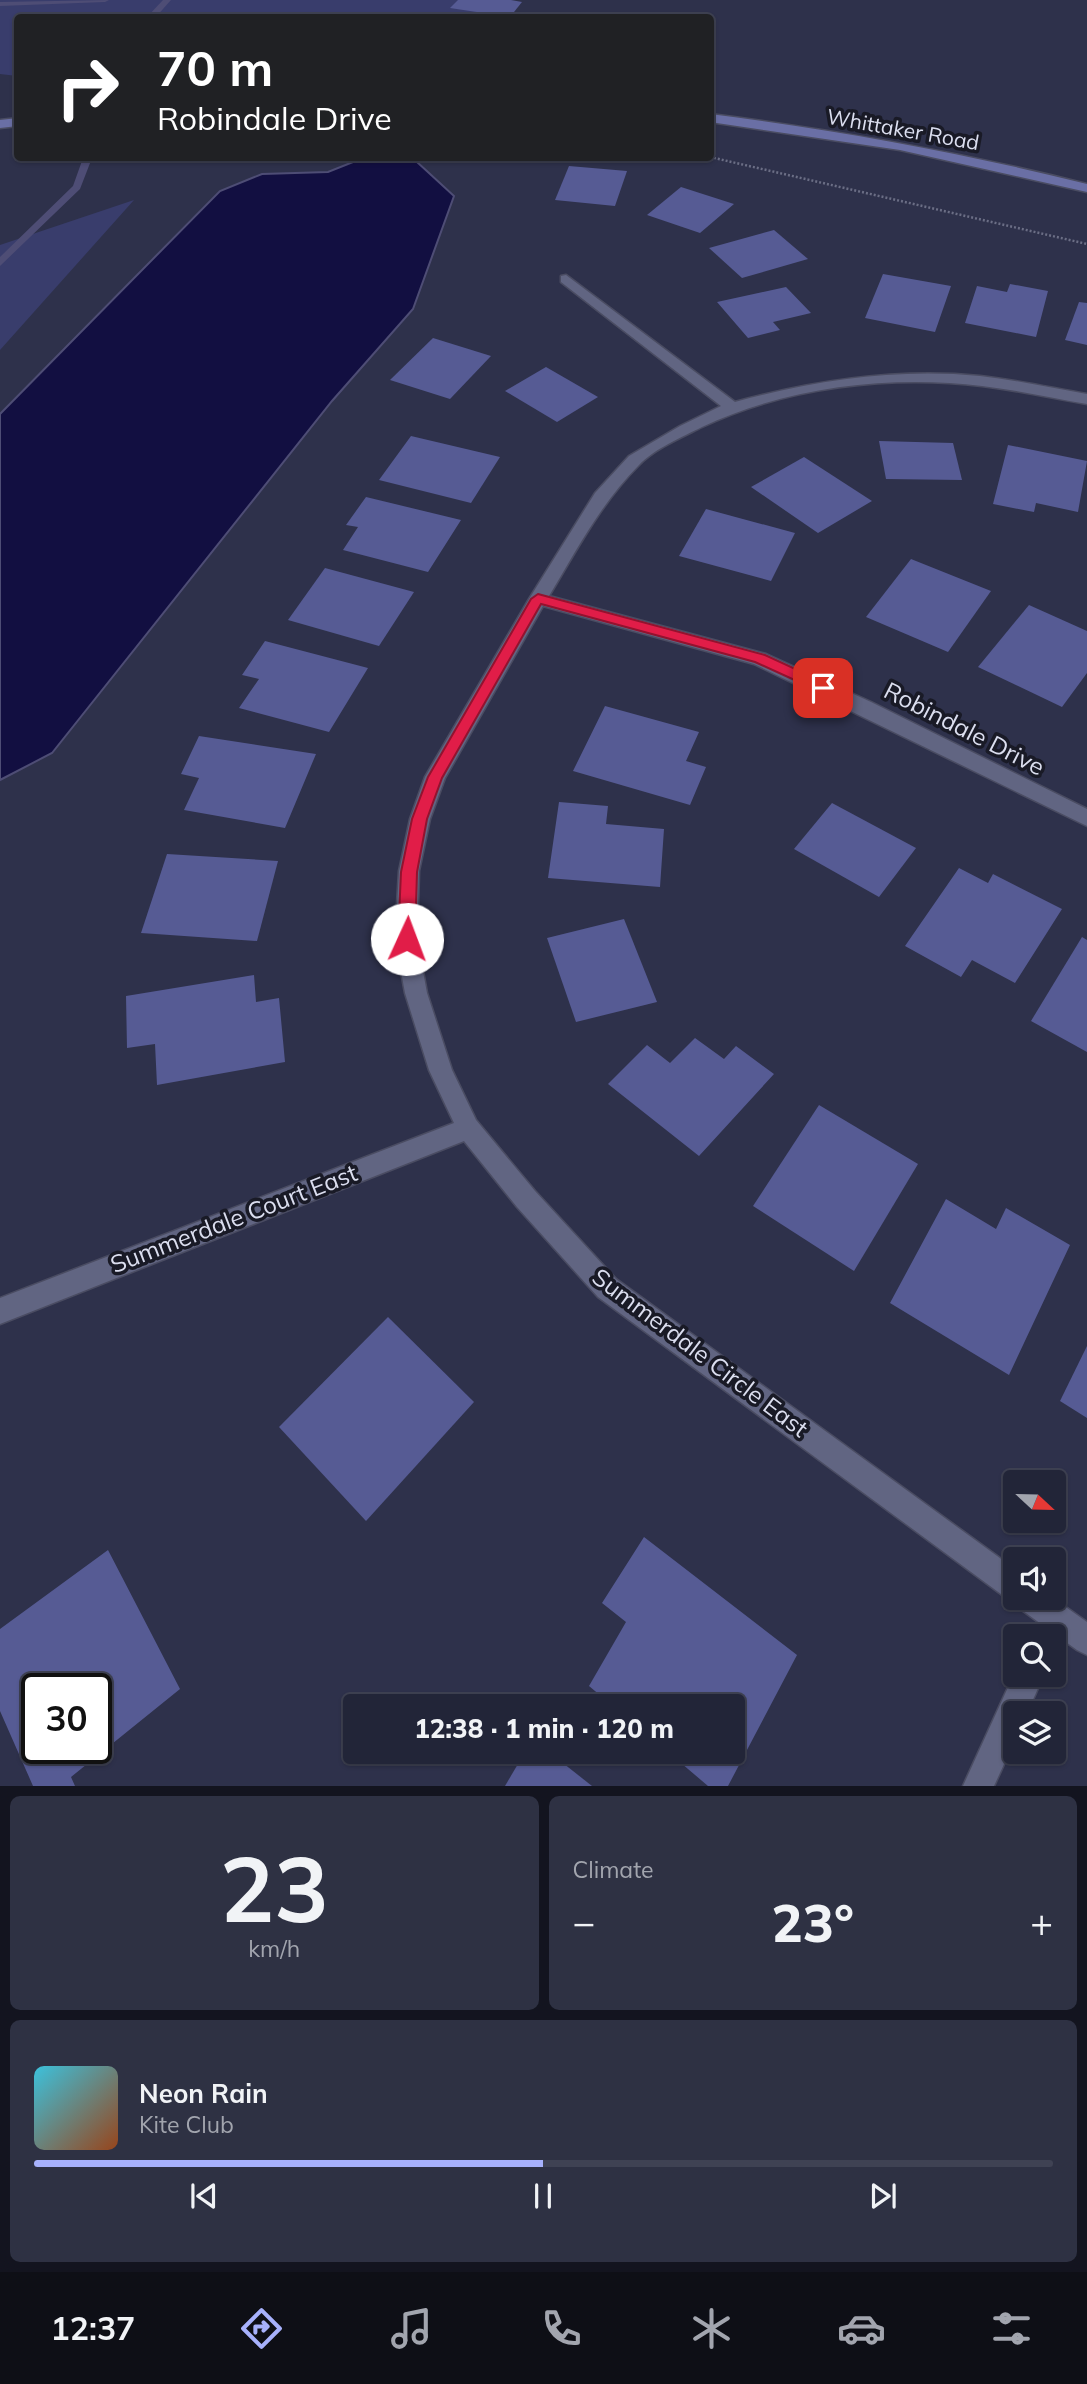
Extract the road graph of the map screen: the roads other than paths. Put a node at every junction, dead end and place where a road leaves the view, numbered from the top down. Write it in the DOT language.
graph roads {
  1 [pos="714,119"];
  2 [pos="1087,188"];
  3 [pos="566,279"];
  4 [pos="1087,398"];
  5 [pos="732,407"];
  6 [pos="538,599"];
  7 [pos="1087,818"];
  8 [pos="468,1128"];
  9 [pos="0,1311"];
  10 [pos="1003,1578"];
  11 [pos="1039,1610"];
  12 [pos="1050,1624"];
  13 [pos="1066,1632"];
  14 [pos="1087,1640"];
  15 [pos="1023,1687"];
  16 [pos="978,1786"];
  1 -- 2 [label="main road, Whittaker Road"];
  3 -- 5 [label="street"];
  4 -- 5 [label="street, Summerdale Circle East"];
  5 -- 6 [label="street, Summerdale Circle East"];
  6 -- 7 [label="street, Robindale Drive"];
  6 -- 8 [label="street, Summerdale Circle East"];
  8 -- 9 [label="street, Summerdale Court East"];
  8 -- 10 [label="street, Summerdale Circle East"];
  11 -- 12 [label="street"];
  13 -- 14 [label="street"];
  15 -- 16 [label="street"];
}
